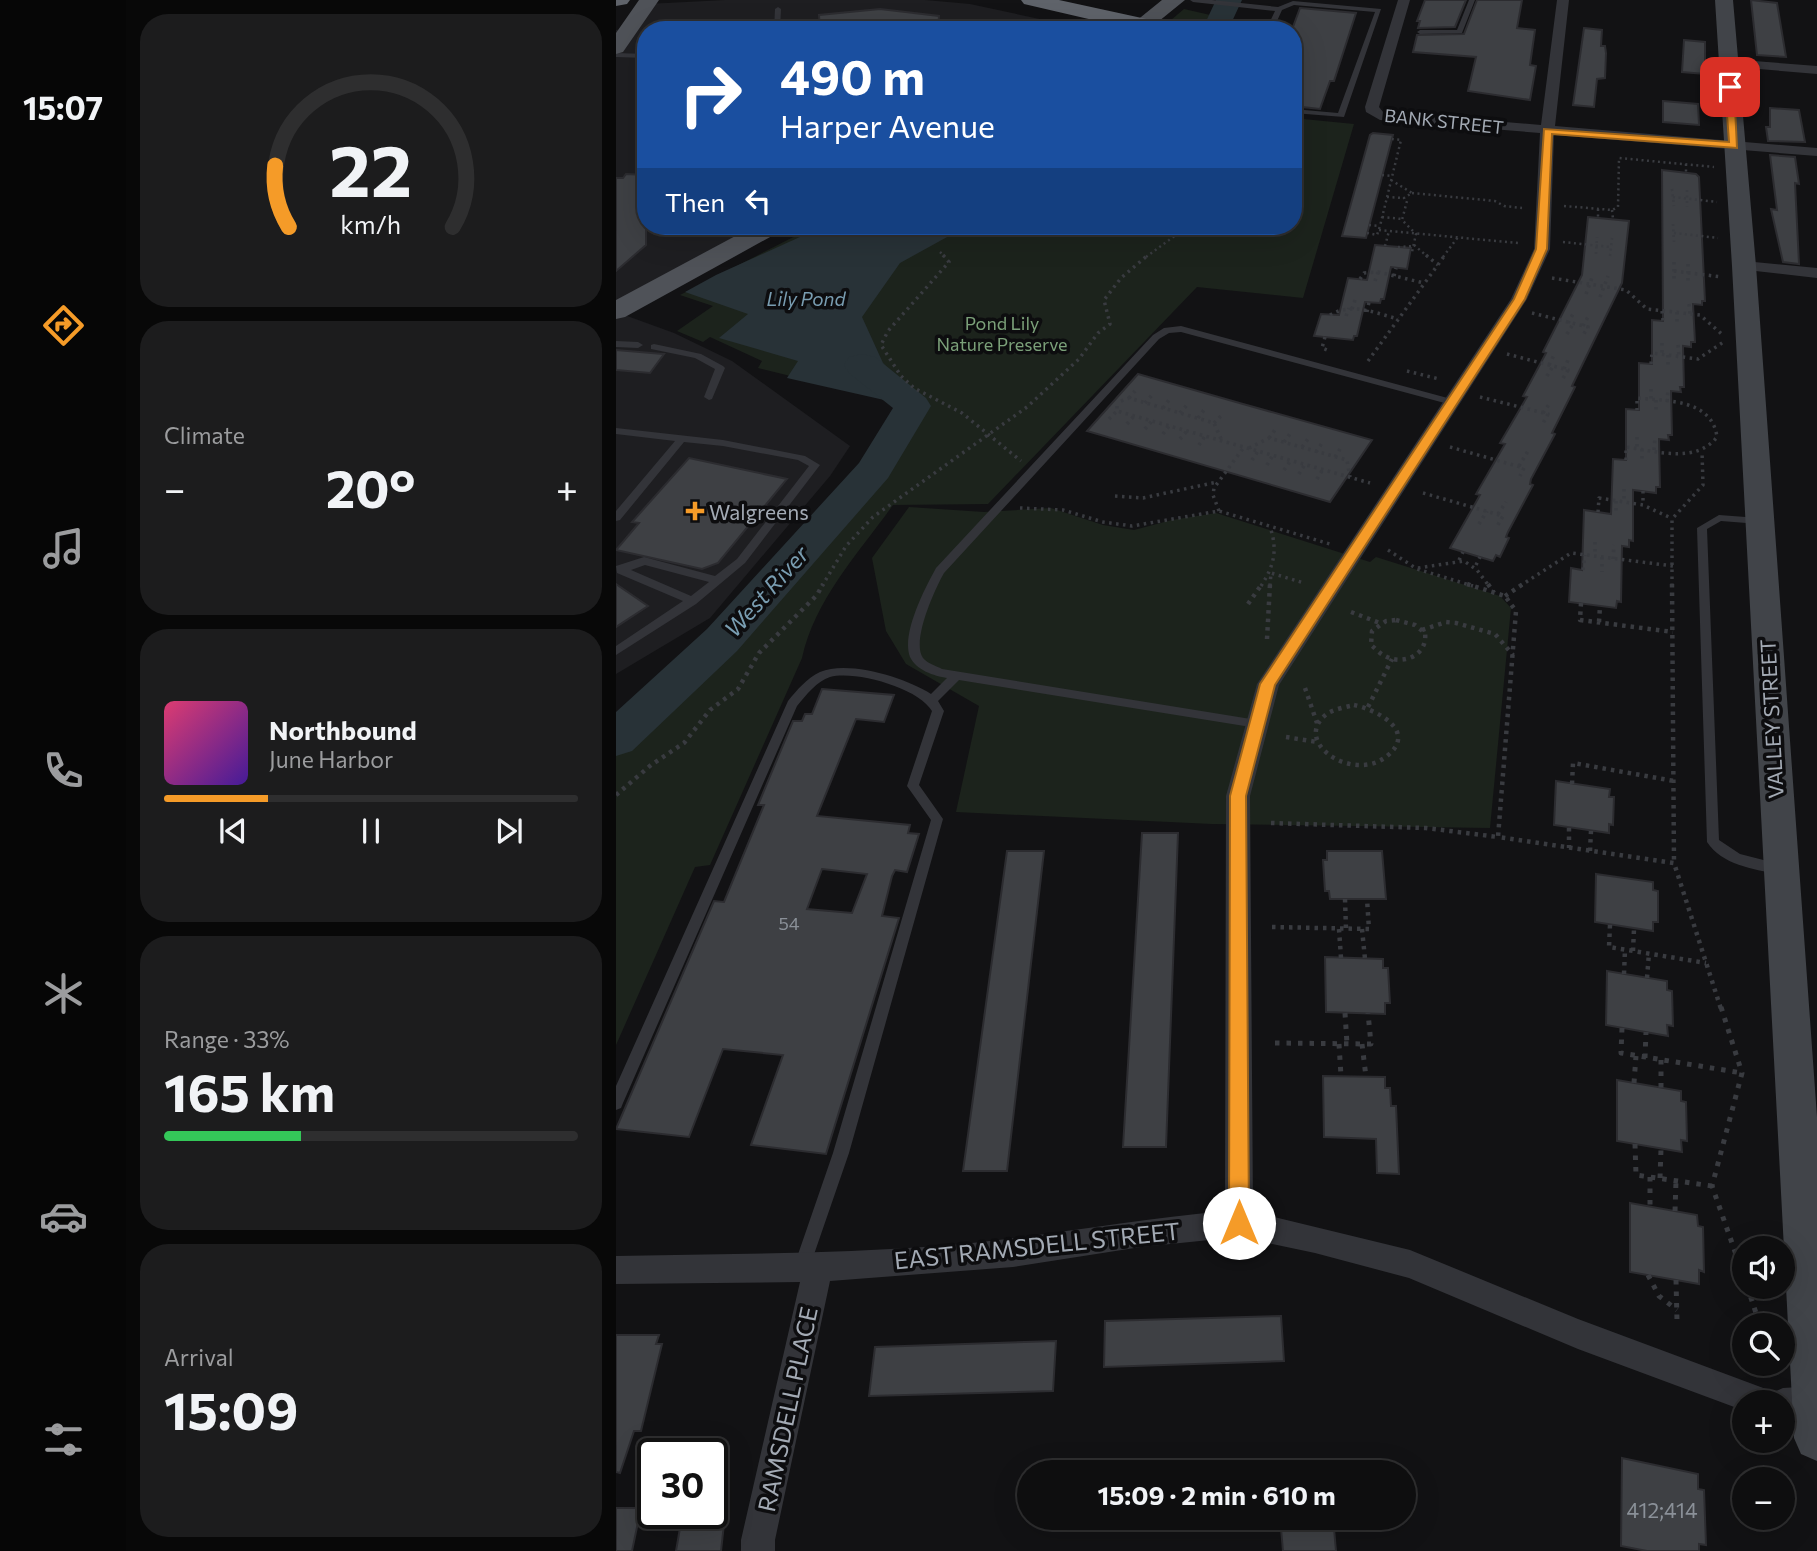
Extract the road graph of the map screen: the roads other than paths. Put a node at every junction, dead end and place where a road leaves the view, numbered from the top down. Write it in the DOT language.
graph roads {
  1 [pos="649,0"];
  2 [pos="1031,0"];
  3 [pos="1175,0"];
  4 [pos="1194,0"];
  5 [pos="1404,0"];
  6 [pos="1472,0"];
  7 [pos="1563,0"];
  8 [pos="1724,0"];
  9 [pos="778,9"];
  10 [pos="1279,9"];
  11 [pos="777,21"];
  12 [pos="1115,21"];
  13 [pos="1147,21"];
  14 [pos="1273,21"];
  15 [pos="1420,32"];
  16 [pos="619,42"];
  17 [pos="637,51"];
  18 [pos="1728,63"];
  19 [pos="1817,70"];
  20 [pos="1302,112"];
  21 [pos="1547,131"];
  22 [pos="1817,152"];
  23 [pos="1727,157"];
  24 [pos="755,235"];
  25 [pos="1735,271"];
  26 [pos="1817,273"];
  27 [pos="616,311"];
  28 [pos="616,344"];
  29 [pos="638,345"];
  30 [pos="654,346"];
  31 [pos="709,397"];
  32 [pos="1452,402"];
  33 [pos="616,431"];
  34 [pos="682,438"];
  35 [pos="616,517"];
  36 [pos="1759,521"];
  37 [pos="618,569"];
  38 [pos="717,581"];
  39 [pos="692,601"];
  40 [pos="616,652"];
  41 [pos="957,676"];
  42 [pos="932,700"];
  43 [pos="1257,724"];
  44 [pos="1781,870"];
  45 [pos="616,1103"];
  46 [pos="1239,1223"];
  47 [pos="810,1266"];
  48 [pos="616,1270"];
  49 [pos="1732,1391"];
  50 [pos="1805,1414"];
  51 [pos="758,1551"];
  1 -- 16 [label="main road"];
  2 -- 12 [label="highway"];
  3 -- 13 [label="main road"];
  4 -- 10 [label="lane"];
  5 -- 21 [label="street, BANK STREET"];
  6 -- 15 [label="lane"];
  7 -- 21 [label="street"];
  8 -- 18 [label="street, VALLEY STREET"];
  9 -- 11 [label="lane"];
  10 -- 14 [label="lane"];
  10 -- 20 [label="lane"];
  16 -- 17 [label="lane"];
  18 -- 19 [label="street"];
  18 -- 23 [label="street, VALLEY STREET"];
  21 -- 23 [label="street"];
  21 -- 32 [label="street"];
  22 -- 23 [label="street"];
  23 -- 25 [label="street, VALLEY STREET"];
  24 -- 27 [label="main road"];
  25 -- 26 [label="street"];
  25 -- 36 [label="street, VALLEY STREET"];
  28 -- 29 [label="lane"];
  30 -- 31 [label="lane"];
  32 -- 41 [label="lane"];
  32 -- 43 [label="street"];
  33 -- 34 [label="lane"];
  34 -- 35 [label="lane"];
  34 -- 38 [label="lane"];
  36 -- 44 [label="street, VALLEY STREET"];
  36 -- 44 [label="lane"];
  37 -- 38 [label="lane"];
  37 -- 39 [label="lane"];
  38 -- 39 [label="lane"];
  39 -- 40 [label="lane"];
  41 -- 42 [label="lane"];
  41 -- 43 [label="lane"];
  42 -- 45 [label="lane"];
  42 -- 47 [label="lane"];
  43 -- 46 [label="street"];
  44 -- 50 [label="street, VALLEY STREET"];
  46 -- 47 [label="street, EAST RAMSDELL STREET"];
  46 -- 49 [label="street, EAST RAMSDELL STREET"];
  47 -- 48 [label="street, EAST RAMSDELL STREET"];
  47 -- 51 [label="street, RAMSDELL PLACE"];
}
